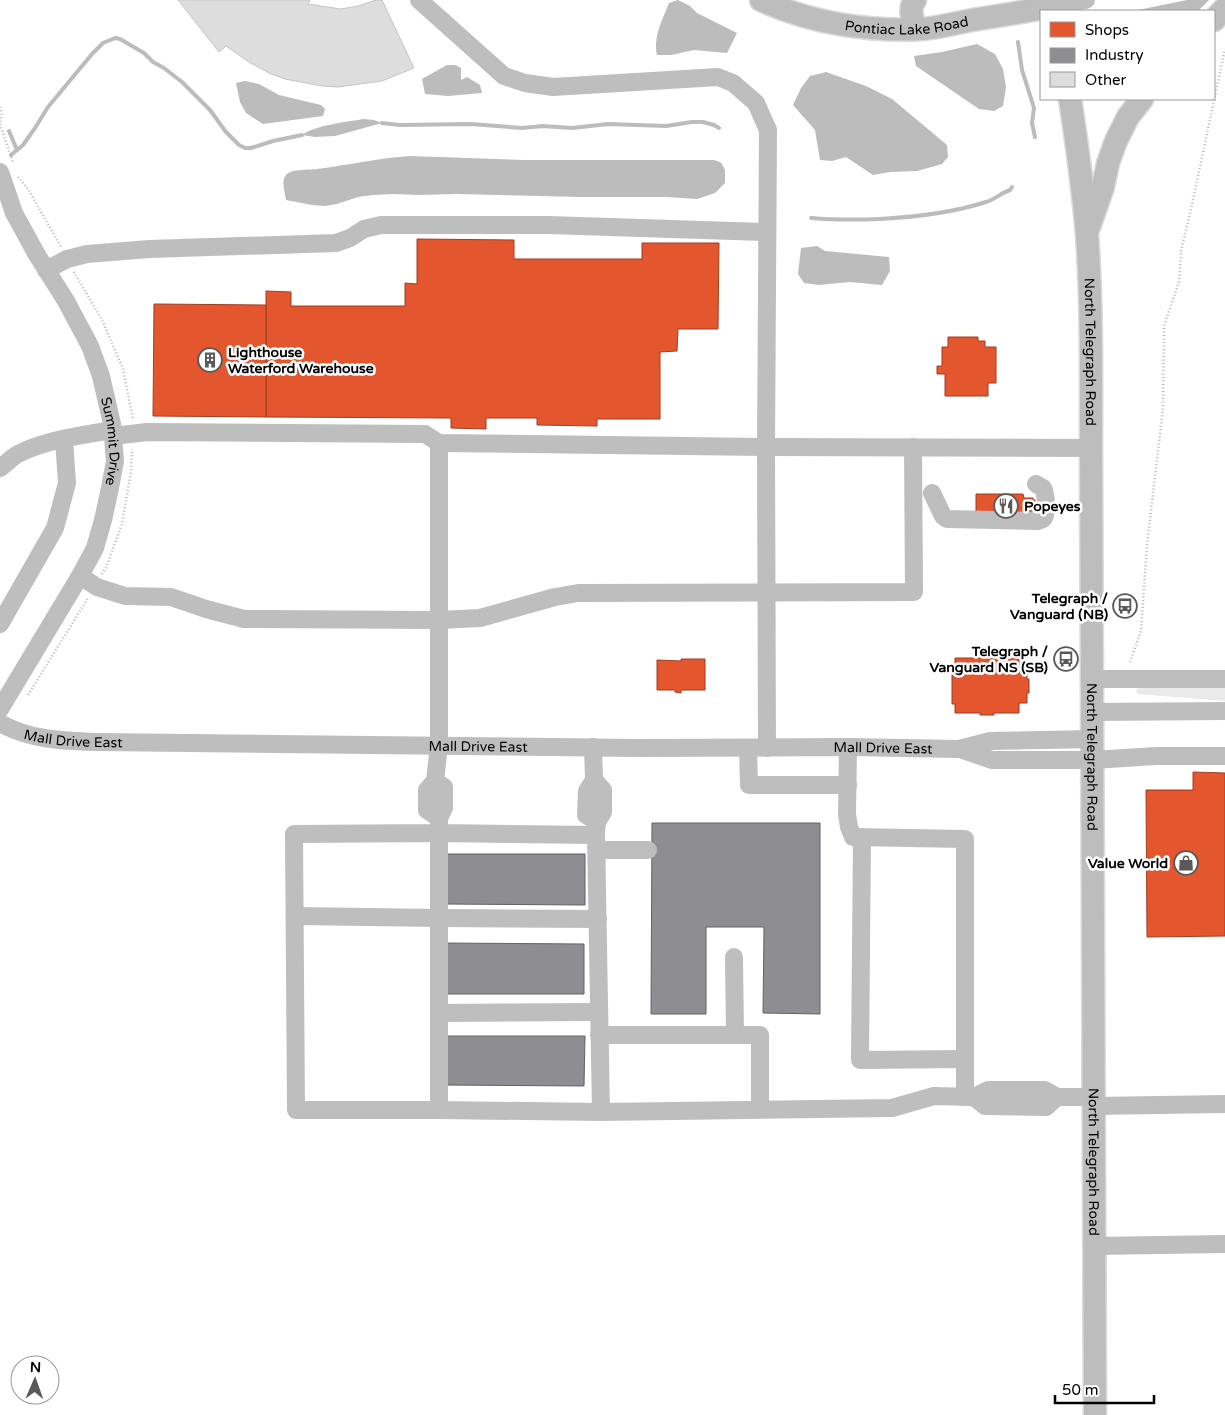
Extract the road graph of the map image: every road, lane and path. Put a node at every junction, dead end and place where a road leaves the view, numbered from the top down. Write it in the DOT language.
graph roads {
  1 [pos="420,0"];
  2 [pos="761,0"];
  3 [pos="915,0"];
  4 [pos="1086,0"];
  5 [pos="1054,6"];
  6 [pos="1225,8"];
  7 [pos="1215,19"];
  8 [pos="915,29"];
  9 [pos="1225,49"];
  10 [pos="1215,96"];
  11 [pos="1070,100"];
  12 [pos="1141,100"];
  13 [pos="1214,100"];
  14 [pos="0,172"];
  15 [pos="767,232"];
  16 [pos="1087,235"];
  17 [pos="46,270"];
  18 [pos="113,433"];
  19 [pos="64,439"];
  20 [pos="439,443"];
  21 [pos="766,447"];
  22 [pos="913,447"];
  23 [pos="1092,448"];
  24 [pos="0,468"];
  25 [pos="1036,484"];
  26 [pos="932,493"];
  27 [pos="80,576"];
  28 [pos="766,594"];
  29 [pos="439,620"];
  30 [pos="0,624"];
  31 [pos="1130,662"];
  32 [pos="1092,679"];
  33 [pos="1225,679"];
  34 [pos="0,709"];
  35 [pos="1225,711"];
  36 [pos="1092,712"];
  37 [pos="0,723"];
  38 [pos="439,745"];
  39 [pos="593,747"];
  40 [pos="848,747"];
  41 [pos="748,748"];
  42 [pos="767,748"];
  43 [pos="1093,749"];
  44 [pos="1225,756"];
  45 [pos="848,785"];
  46 [pos="439,826"];
  47 [pos="597,836"];
  48 [pos="862,837"];
  49 [pos="648,850"];
  50 [pos="295,916"];
  51 [pos="439,918"];
  52 [pos="598,918"];
  53 [pos="734,957"];
  54 [pos="599,1012"];
  55 [pos="439,1013"];
  56 [pos="600,1035"];
  57 [pos="735,1035"];
  58 [pos="965,1059"];
  59 [pos="970,1097"];
  60 [pos="1093,1101"];
  61 [pos="1225,1104"];
  62 [pos="439,1110"];
  63 [pos="760,1110"];
  64 [pos="600,1112"];
  65 [pos="1225,1244"];
  66 [pos="1094,1246"];
  67 [pos="1094,1415"];
  1 -- 15 [label="street"];
  2 -- 8 [label="main road, Pontiac Lake Road"];
  3 -- 8 [label="main road"];
  4 -- 5 [label="street"];
  5 -- 8 [label="main road, Pontiac Lake Road"];
  6 -- 7 [label="main road"];
  9 -- 10 [label="path"];
  11 -- 16 [label="main road, North Telegraph Road"];
  12 -- 16 [label="main road"];
  13 -- 31 [label="path"];
  14 -- 17 [label="street, Summit Drive"];
  15 -- 17 [label="street"];
  15 -- 21 [label="street"];
  16 -- 23 [label="main road, North Telegraph Road"];
  17 -- 18 [label="street, Summit Drive"];
  18 -- 19 [label="street"];
  18 -- 20 [label="street"];
  18 -- 27 [label="street, Summit Drive"];
  19 -- 24 [label="street"];
  19 -- 30 [label="street"];
  20 -- 21 [label="street"];
  20 -- 29 [label="street"];
  21 -- 22 [label="street"];
  21 -- 28 [label="street"];
  22 -- 23 [label="street"];
  22 -- 28 [label="street"];
  23 -- 32 [label="main road, North Telegraph Road"];
  25 -- 26 [label="street"];
  27 -- 29 [label="street"];
  27 -- 34 [label="street, Summit Drive"];
  28 -- 29 [label="street"];
  28 -- 42 [label="street"];
  29 -- 38 [label="street"];
  32 -- 33 [label="street"];
  32 -- 36 [label="main road, North Telegraph Road"];
  35 -- 36 [label="street"];
  36 -- 43 [label="main road, North Telegraph Road"];
  37 -- 38 [label="street, Mall Drive East"];
  38 -- 39 [label="street, Mall Drive East"];
  38 -- 46 [label="street"];
  39 -- 41 [label="street, Mall Drive East"];
  39 -- 47 [label="street"];
  40 -- 42 [label="street, Mall Drive East"];
  40 -- 43 [label="street, Mall Drive East"];
  40 -- 45 [label="street"];
  41 -- 42 [label="street, Mall Drive East"];
  41 -- 45 [label="street"];
  43 -- 44 [label="street, Mall Drive East"];
  43 -- 60 [label="main road, North Telegraph Road"];
  45 -- 48 [label="street"];
  46 -- 47 [label="street"];
  46 -- 50 [label="street"];
  46 -- 51 [label="street"];
  47 -- 49 [label="street"];
  47 -- 52 [label="street"];
  48 -- 58 [label="street"];
  48 -- 58 [label="street"];
  50 -- 51 [label="street"];
  50 -- 62 [label="street"];
  51 -- 52 [label="street"];
  51 -- 55 [label="street"];
  52 -- 54 [label="street"];
  53 -- 57 [label="street"];
  54 -- 55 [label="street"];
  54 -- 56 [label="street"];
  55 -- 62 [label="street"];
  56 -- 57 [label="street"];
  56 -- 64 [label="street"];
  57 -- 63 [label="street"];
  58 -- 59 [label="street"];
  59 -- 60 [label="street"];
  59 -- 63 [label="street"];
  60 -- 61 [label="street"];
  60 -- 66 [label="main road, North Telegraph Road"];
  62 -- 64 [label="street"];
  63 -- 64 [label="street"];
  65 -- 66 [label="street"];
  66 -- 67 [label="main road, North Telegraph Road"];
}
